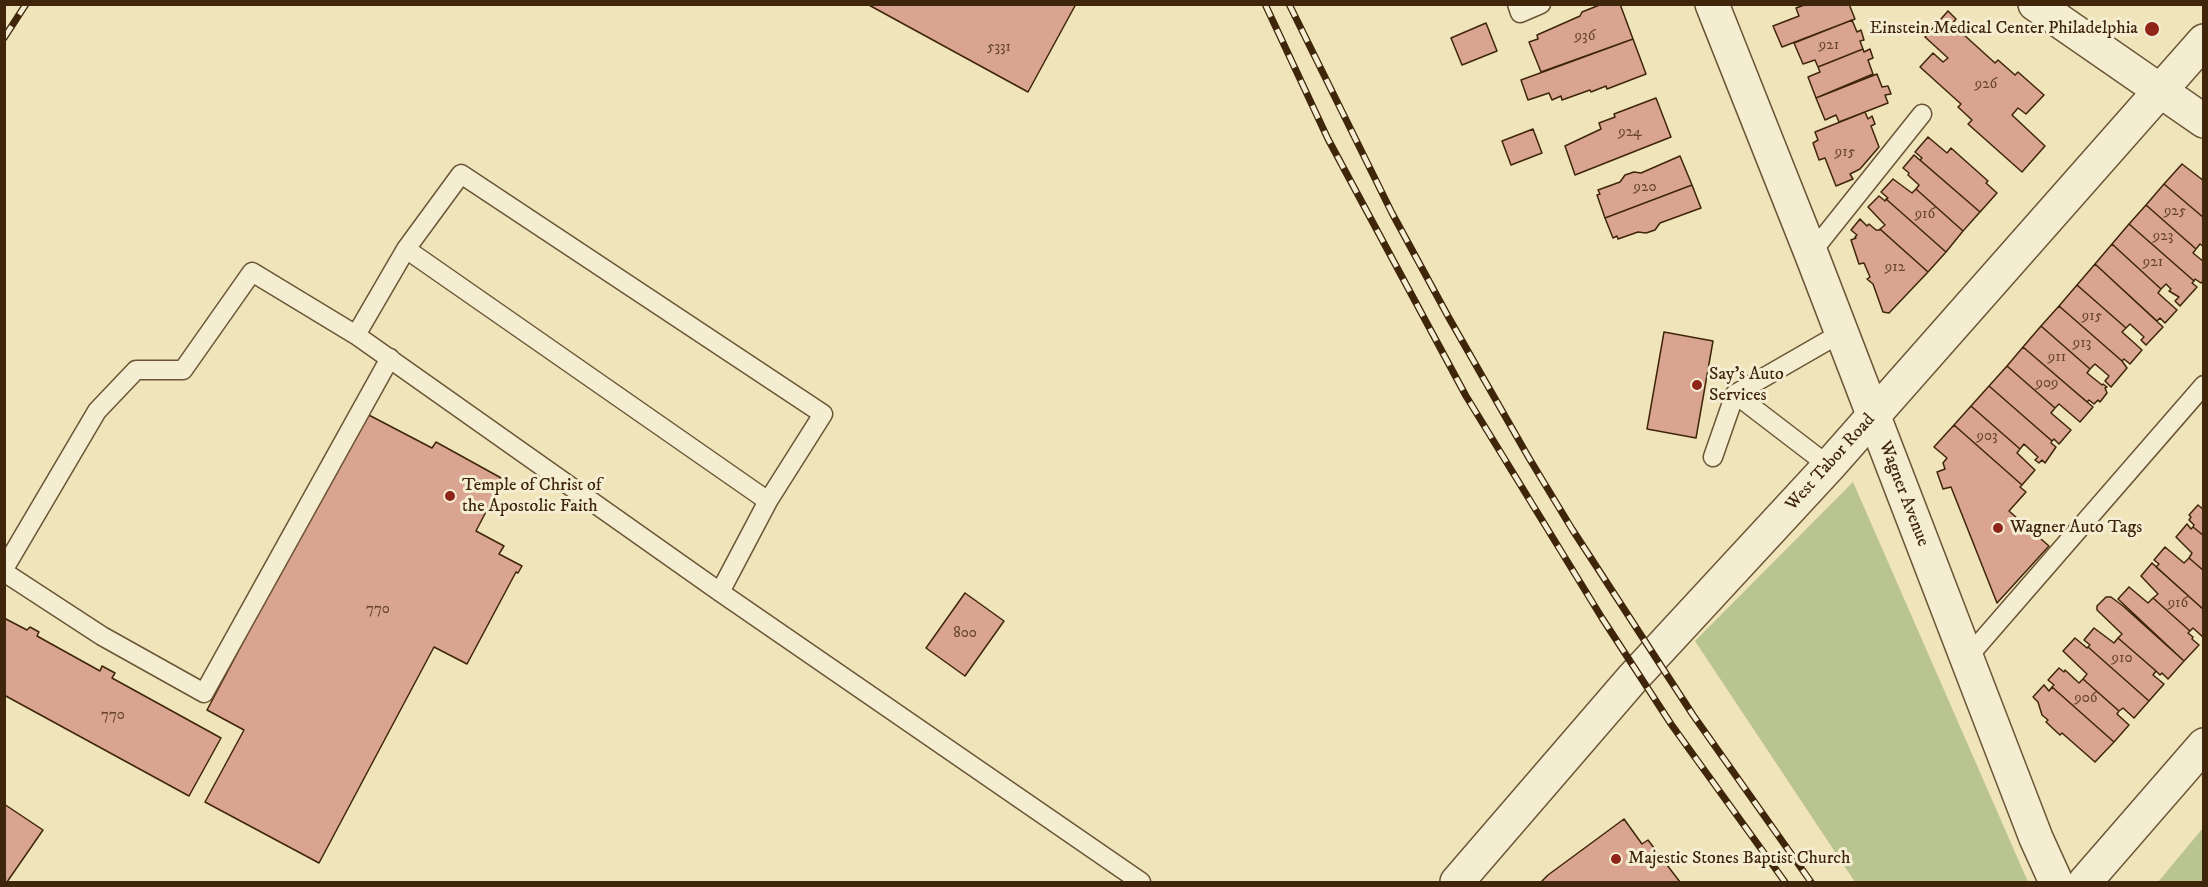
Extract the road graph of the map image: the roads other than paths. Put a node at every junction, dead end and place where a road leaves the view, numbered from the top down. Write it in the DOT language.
graph roads {
  1 [pos="1517,4"];
  2 [pos="1541,4"];
  3 [pos="1712,4"];
  4 [pos="2035,4"];
  5 [pos="2204,42"];
  6 [pos="2161,91"];
  7 [pos="1922,114"];
  8 [pos="2204,121"];
  9 [pos="406,249"];
  10 [pos="1811,253"];
  11 [pos="1841,333"];
  12 [pos="356,335"];
  13 [pos="390,358"];
  14 [pos="2204,385"];
  15 [pos="1735,394"];
  16 [pos="1873,417"];
  17 [pos="1713,457"];
  18 [pos="1829,465"];
  19 [pos="768,501"];
  20 [pos="4,570"];
  21 [pos="720,592"];
  22 [pos="1966,659"];
  23 [pos="2204,745"];
  24 [pos="1141,882"];
  25 [pos="1457,882"];
  26 [pos="2056,882"];
  27 [pos="2085,882"];
  1 -- 2 [label="lane"];
  3 -- 10 [label="street, Wagner Avenue"];
  4 -- 6 [label="street"];
  5 -- 6 [label="street, West Tabor Road"];
  6 -- 8 [label="street"];
  6 -- 16 [label="street, West Tabor Road"];
  7 -- 10 [label="lane"];
  9 -- 12 [label="lane"];
  9 -- 19 [label="lane"];
  9 -- 19 [label="lane"];
  10 -- 11 [label="street, Wagner Avenue"];
  11 -- 15 [label="lane"];
  11 -- 16 [label="street, Wagner Avenue"];
  12 -- 13 [label="lane"];
  12 -- 20 [label="lane"];
  13 -- 20 [label="lane"];
  13 -- 21 [label="lane"];
  14 -- 22 [label="lane"];
  15 -- 17 [label="lane"];
  15 -- 18 [label="lane"];
  16 -- 18 [label="street, West Tabor Road"];
  16 -- 22 [label="street, Wagner Avenue"];
  18 -- 25 [label="street, West Tabor Road"];
  19 -- 21 [label="lane"];
  21 -- 24 [label="lane"];
  22 -- 26 [label="street, Wagner Avenue"];
  23 -- 27 [label="street"];
}
